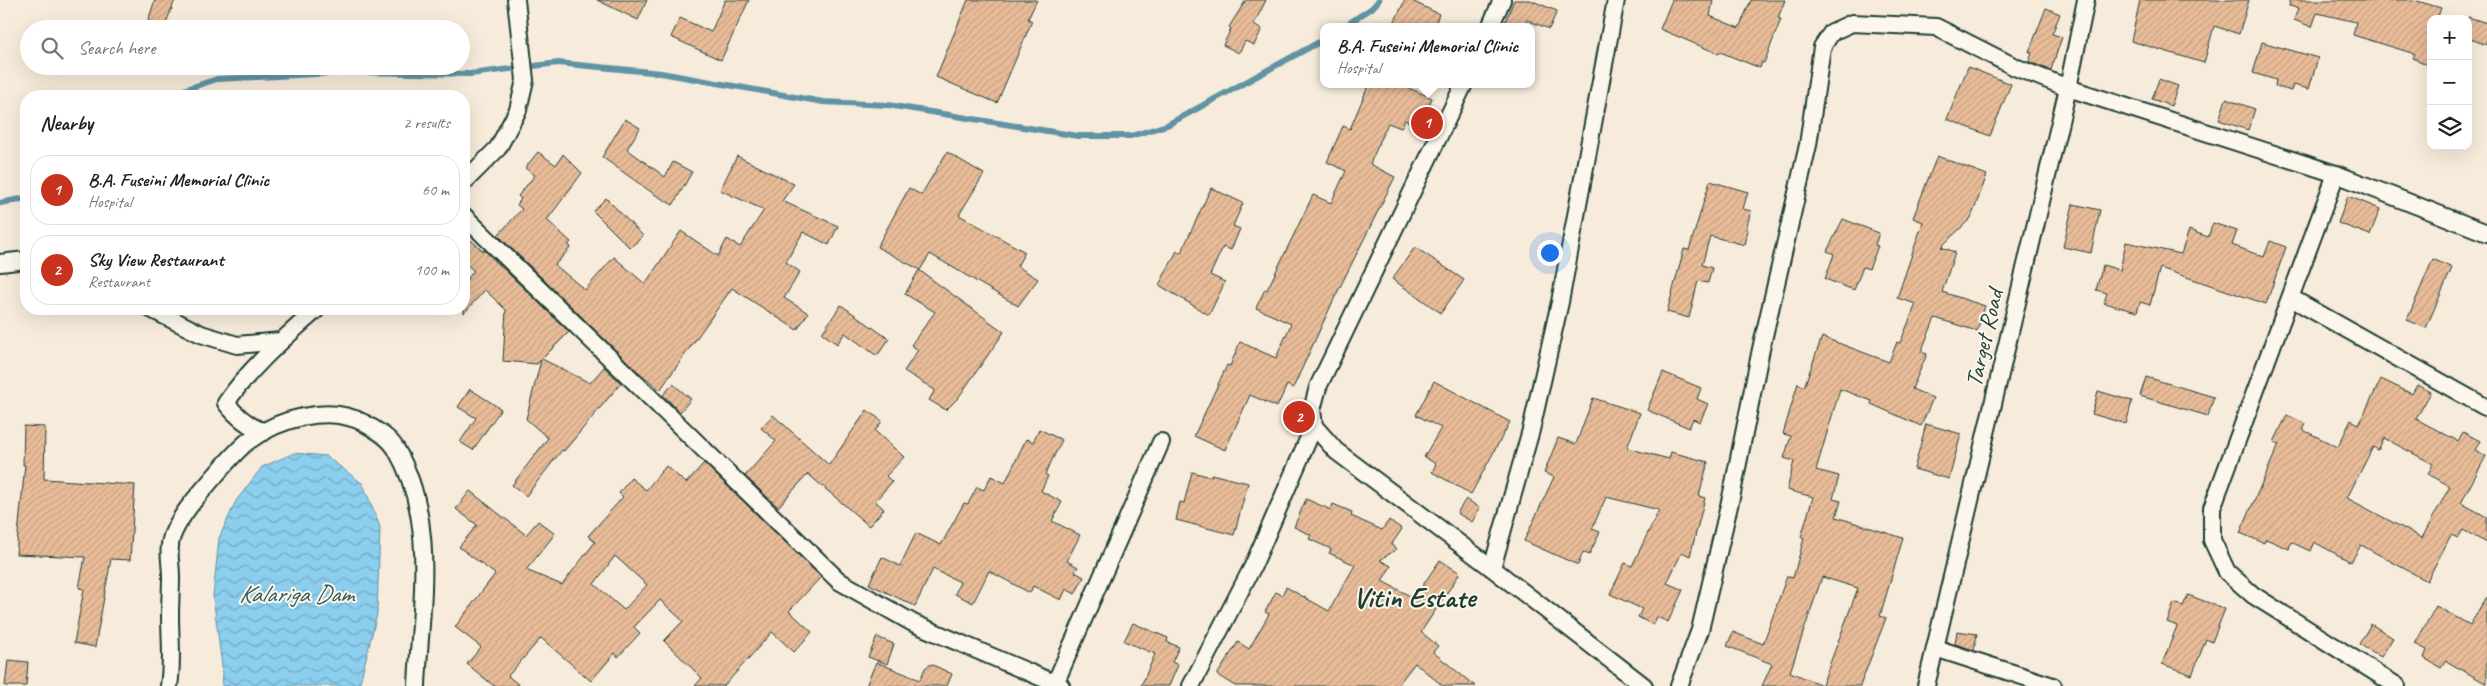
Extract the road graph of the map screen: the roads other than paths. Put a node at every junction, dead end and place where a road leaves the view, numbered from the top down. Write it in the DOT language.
graph roads {
  1 [pos="516,0"];
  2 [pos="1502,0"];
  3 [pos="1616,0"];
  4 [pos="2086,0"];
  5 [pos="1492,23"];
  6 [pos="1462,88"];
  7 [pos="2068,88"];
  8 [pos="2336,174"];
  9 [pos="470,176"];
  10 [pos="470,222"];
  11 [pos="2487,233"];
  12 [pos="20,261"];
  13 [pos="0,263"];
  14 [pos="2291,298"];
  15 [pos="164,315"];
  16 [pos="310,315"];
  17 [pos="281,341"];
  18 [pos="2487,408"];
  19 [pos="1314,426"];
  20 [pos="264,432"];
  21 [pos="1161,442"];
  22 [pos="1492,568"];
  23 [pos="1935,648"];
  24 [pos="1057,685"];
  25 [pos="169,686"];
  26 [pos="417,686"];
  27 [pos="1191,686"];
  28 [pos="1644,686"];
  29 [pos="1679,686"];
  30 [pos="1926,686"];
  31 [pos="2054,686"];
  32 [pos="2397,686"];
  1 -- 9 [label="street"];
  2 -- 5 [label="street"];
  3 -- 22 [label="street"];
  4 -- 7 [label="street, Target Road"];
  6 -- 19 [label="street"];
  7 -- 8 [label="street"];
  7 -- 23 [label="street, Target Road"];
  7 -- 29 [label="street"];
  8 -- 11 [label="street"];
  8 -- 14 [label="street"];
  10 -- 24 [label="street"];
  12 -- 13 [label="street"];
  14 -- 18 [label="street"];
  14 -- 32 [label="street"];
  15 -- 17 [label="street"];
  16 -- 17 [label="street"];
  17 -- 20 [label="street"];
  19 -- 22 [label="street"];
  19 -- 27 [label="street"];
  20 -- 25 [label="street"];
  20 -- 26 [label="street"];
  21 -- 24 [label="street"];
  22 -- 28 [label="street"];
  23 -- 30 [label="street, Target Road"];
  23 -- 31 [label="street"];
}
